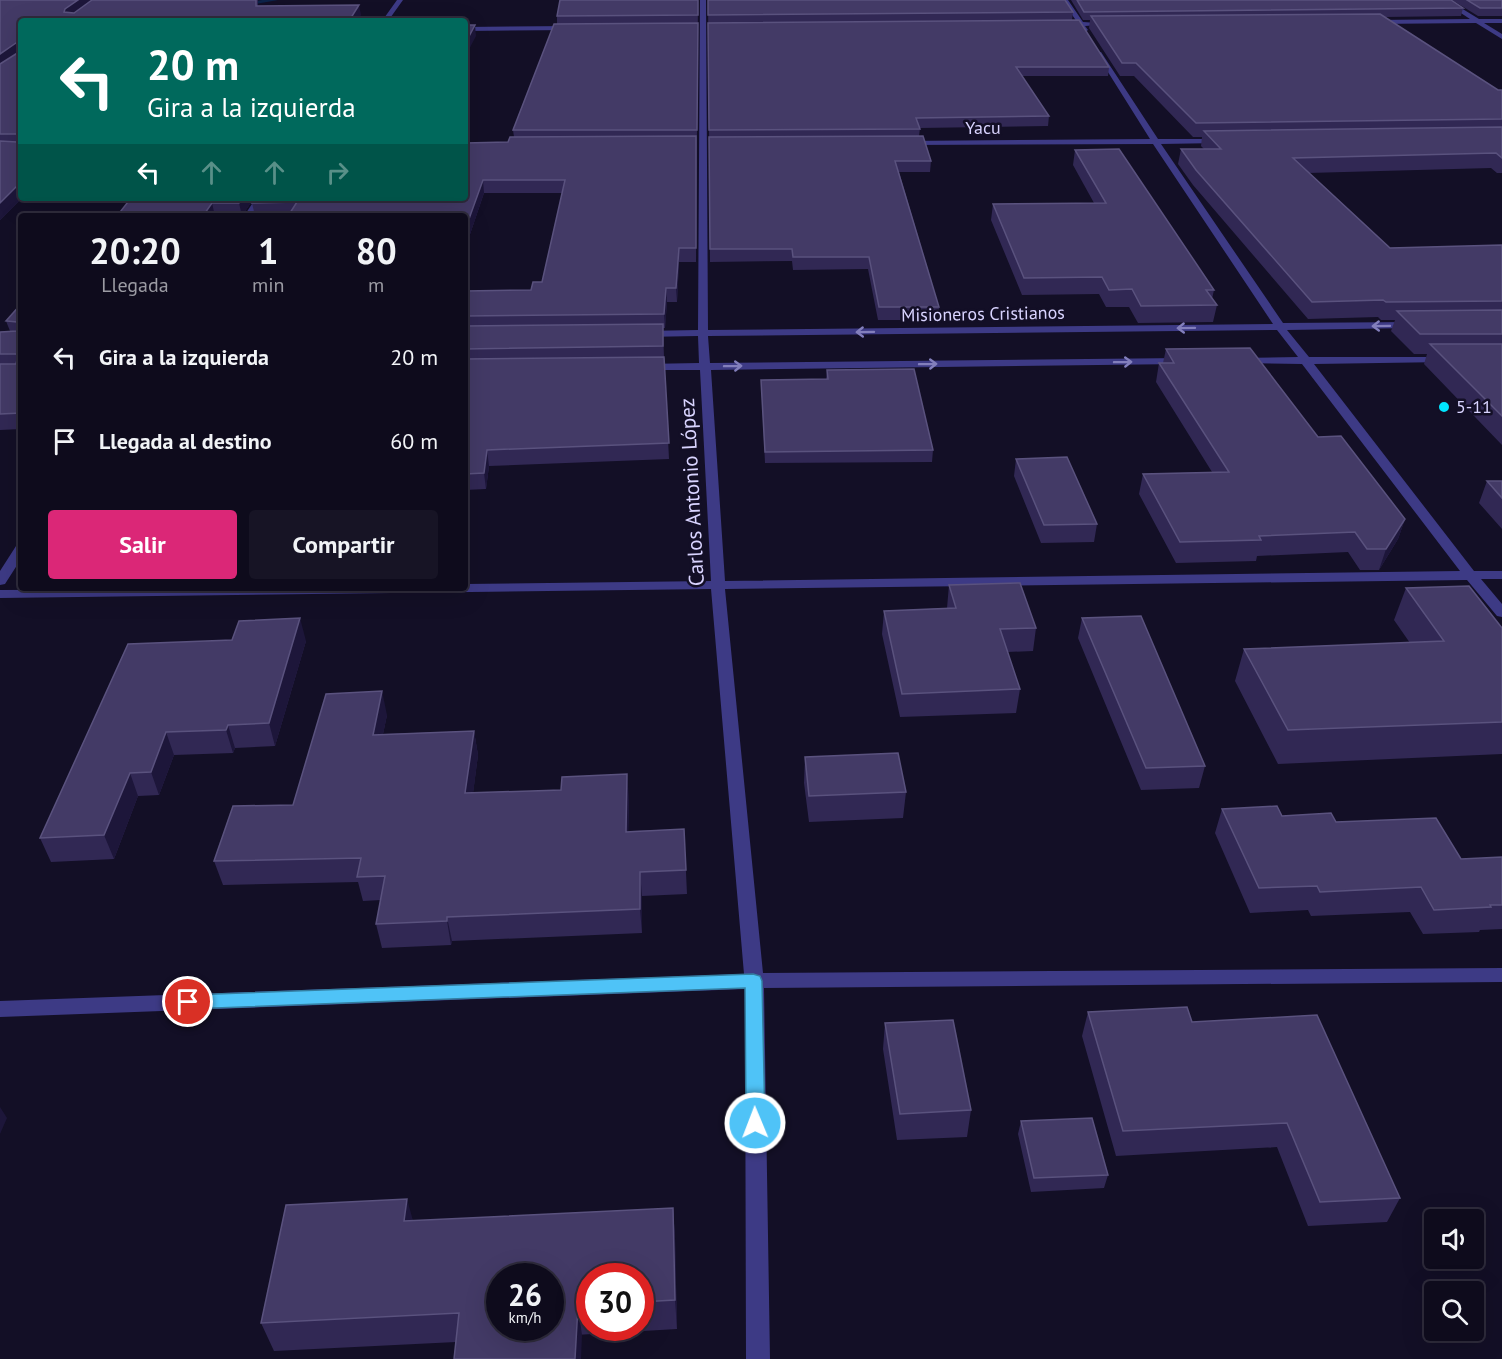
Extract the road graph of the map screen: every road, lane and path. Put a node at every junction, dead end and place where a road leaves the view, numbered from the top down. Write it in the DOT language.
graph roads {
  1 [pos="400,0"];
  2 [pos="703,0"];
  3 [pos="1065,0"];
  4 [pos="1444,0"];
  5 [pos="387,18"];
  6 [pos="1477,21"];
  7 [pos="1502,21"];
  8 [pos="1369,22"];
  9 [pos="1058,24"];
  10 [pos="1081,24"];
  11 [pos="1117,24"];
  12 [pos="703,26"];
  13 [pos="715,26"];
  14 [pos="584,27"];
  15 [pos="691,27"];
  16 [pos="468,28"];
  17 [pos="1502,37"];
  18 [pos="1227,141"];
  19 [pos="1156,142"];
  20 [pos="894,143"];
  21 [pos="691,144"];
  22 [pos="703,144"];
  23 [pos="715,144"];
  24 [pos="1420,325"];
  25 [pos="1280,327"];
  26 [pos="632,334"];
  27 [pos="703,334"];
  28 [pos="1456,358"];
  29 [pos="1305,360"];
  30 [pos="1198,361"];
  31 [pos="1222,361"];
  32 [pos="706,366"];
  33 [pos="638,367"];
  34 [pos="18,554"];
  35 [pos="1470,575"];
  36 [pos="1502,575"];
  37 [pos="0,581"];
  38 [pos="718,585"];
  39 [pos="468,588"];
  40 [pos="228,591"];
  41 [pos="0,594"];
  42 [pos="1502,614"];
  43 [pos="1502,975"];
  44 [pos="753,981"];
  45 [pos="0,1009"];
  46 [pos="758,1359"];
  1 -- 5 [label="street"];
  2 -- 12 [label="street, Carlos Antonio López"];
  3 -- 10 [label="street"];
  4 -- 6 [label="street"];
  6 -- 7 [label="street"];
  6 -- 8 [label="street"];
  6 -- 17 [label="street"];
  9 -- 10 [label="street"];
  10 -- 11 [label="street"];
  10 -- 19 [label="street"];
  12 -- 13 [label="street"];
  12 -- 15 [label="street"];
  12 -- 22 [label="street, Carlos Antonio López"];
  14 -- 16 [label="street"];
  18 -- 19 [label="street, Yacu"];
  19 -- 20 [label="street, Yacu"];
  19 -- 25 [label="street"];
  21 -- 22 [label="street"];
  22 -- 23 [label="street"];
  22 -- 27 [label="street, Carlos Antonio López"];
  24 -- 25 [label="street, Misioneros Cristianos, one-way"];
  25 -- 27 [label="street, Misioneros Cristianos, one-way"];
  25 -- 29 [label="street"];
  26 -- 27 [label="street, Misioneros Cristianos"];
  27 -- 32 [label="street, Carlos Antonio López"];
  28 -- 29 [label="street"];
  29 -- 31 [label="street"];
  29 -- 35 [label="street"];
  32 -- 30 [label="street, one-way"];
  32 -- 33 [label="street"];
  32 -- 38 [label="street, Carlos Antonio López"];
  34 -- 37 [label="street"];
  35 -- 36 [label="street"];
  35 -- 38 [label="street"];
  35 -- 42 [label="street"];
  38 -- 39 [label="street"];
  38 -- 44 [label="street, Carlos Antonio López"];
  40 -- 41 [label="street"];
  43 -- 44 [label="street"];
  44 -- 45 [label="street"];
  44 -- 46 [label="street, Carlos Antonio López"];
}
